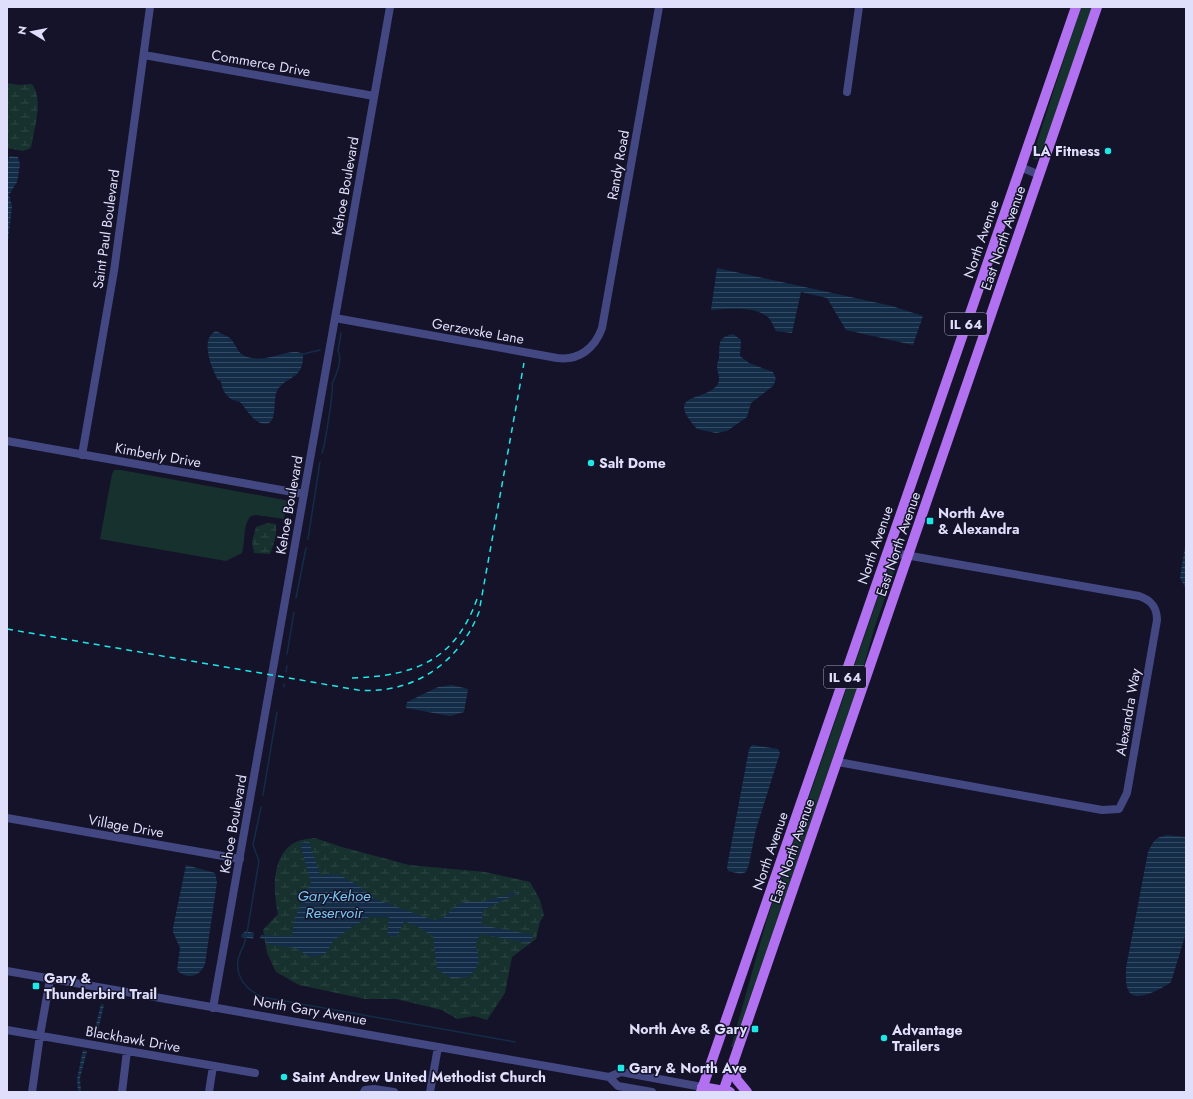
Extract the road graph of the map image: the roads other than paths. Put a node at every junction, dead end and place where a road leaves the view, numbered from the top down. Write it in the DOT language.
graph roads {
  1 [pos="150,7"];
  2 [pos="390,7"];
  3 [pos="659,7"];
  4 [pos="859,7"];
  5 [pos="1076,7"];
  6 [pos="1097,7"];
  7 [pos="144,56"];
  8 [pos="847,92"];
  9 [pos="374,96"];
  10 [pos="1020,167"];
  11 [pos="1040,175"];
  12 [pos="335,318"];
  13 [pos="602,328"];
  14 [pos="7,441"];
  15 [pos="82,454"];
  16 [pos="304,494"];
  17 [pos="888,552"];
  18 [pos="909,556"];
  19 [pos="838,762"];
  20 [pos="7,818"];
  21 [pos="240,858"];
  22 [pos="7,971"];
  23 [pos="50,979"];
  24 [pos="213,1008"];
  25 [pos="7,1030"];
  26 [pos="40,1036"];
  27 [pos="438,1047"];
  28 [pos="127,1051"];
  29 [pos="733,1065"];
  30 [pos="213,1066"];
  31 [pos="255,1074"];
  32 [pos="609,1077"];
  33 [pos="701,1090"];
  34 [pos="32,1092"];
  35 [pos="122,1092"];
  36 [pos="209,1092"];
  37 [pos="364,1092"];
  38 [pos="394,1092"];
  39 [pos="430,1092"];
  40 [pos="652,1092"];
  41 [pos="726,1092"];
  42 [pos="747,1092"];
  1 -- 7 [label="street, Saint Paul Boulevard"];
  2 -- 9 [label="street, Kehoe Boulevard"];
  3 -- 13 [label="street, Randy Road"];
  4 -- 8 [label="street"];
  5 -- 10 [label="main road, North Avenue / IL 64"];
  6 -- 11 [label="main road, East North Avenue / IL 64"];
  7 -- 9 [label="street, Commerce Drive"];
  7 -- 15 [label="street, Saint Paul Boulevard"];
  9 -- 12 [label="street, Kehoe Boulevard"];
  10 -- 11 [label="street"];
  10 -- 17 [label="main road, North Avenue / IL 64"];
  11 -- 18 [label="main road, East North Avenue / IL 64"];
  12 -- 13 [label="street, Gerzevske Lane"];
  12 -- 16 [label="street, Kehoe Boulevard"];
  14 -- 15 [label="street, Kimberly Drive"];
  15 -- 16 [label="street, Kimberly Drive"];
  16 -- 21 [label="street, Kehoe Boulevard"];
  17 -- 18 [label="street, Alexandra Way"];
  17 -- 33 [label="main road, North Avenue / IL 64"];
  18 -- 19 [label="main road, East North Avenue / IL 64"];
  18 -- 19 [label="street, Alexandra Way"];
  19 -- 29 [label="main road, East North Avenue / IL 64"];
  20 -- 21 [label="street, Village Drive"];
  21 -- 24 [label="street, Kehoe Boulevard"];
  22 -- 23 [label="street, North Gary Avenue"];
  23 -- 24 [label="street, North Gary Avenue"];
  23 -- 26 [label="street"];
  24 -- 27 [label="street, North Gary Avenue"];
  25 -- 26 [label="street, Blackhawk Drive"];
  26 -- 28 [label="street, Blackhawk Drive"];
  26 -- 34 [label="street"];
  27 -- 32 [label="street, North Gary Avenue"];
  27 -- 39 [label="street"];
  28 -- 30 [label="street, Blackhawk Drive"];
  28 -- 35 [label="street"];
  29 -- 41 [label="main road, East North Avenue / IL 64"];
  29 -- 42 [label="main road"];
  30 -- 31 [label="street, Blackhawk Drive"];
  30 -- 36 [label="street"];
  32 -- 33 [label="street, North Gary Avenue"];
  32 -- 40 [label="street, North Gary Avenue"];
  33 -- 41 [label="main road, North Gary Avenue"];
  37 -- 38 [label="street"];
}
